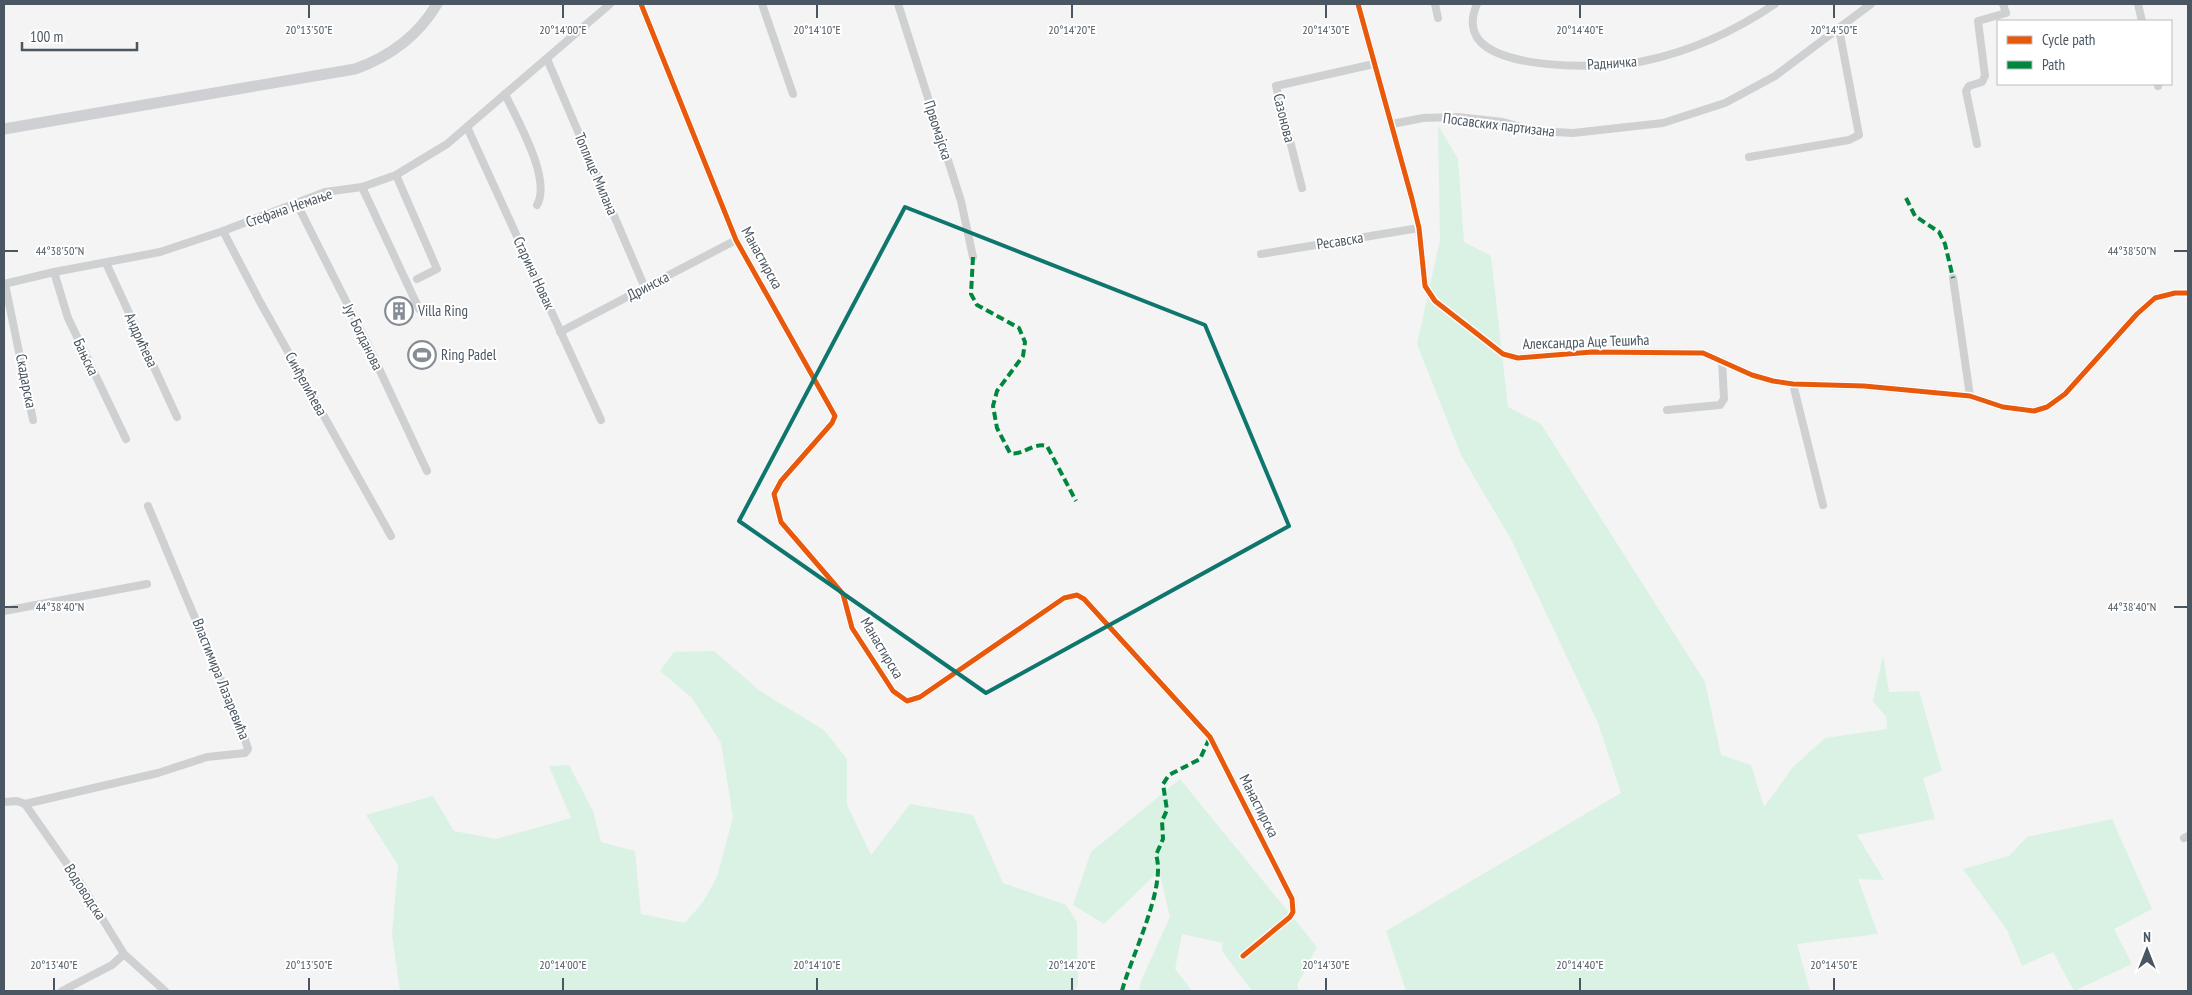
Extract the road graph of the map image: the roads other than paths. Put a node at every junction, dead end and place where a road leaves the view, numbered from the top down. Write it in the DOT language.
graph roads {
  1 [pos="436,4"];
  2 [pos="610,4"];
  3 [pos="641,4"];
  4 [pos="762,4"];
  5 [pos="898,4"];
  6 [pos="1358,4"];
  7 [pos="1435,4"];
  8 [pos="1477,4"];
  9 [pos="1775,4"];
  10 [pos="1871,4"];
  11 [pos="2003,4"];
  12 [pos="2138,4"];
  13 [pos="1438,18"];
  14 [pos="2142,20"];
  15 [pos="1839,29"];
  16 [pos="547,59"];
  17 [pos="1374,64"];
  18 [pos="506,94"];
  19 [pos="793,94"];
  20 [pos="1392,124"];
  21 [pos="466,127"];
  22 [pos="4,129"];
  23 [pos="1977,144"];
  24 [pos="1749,157"];
  25 [pos="396,175"];
  26 [pos="348,180"];
  27 [pos="362,187"];
  28 [pos="1302,188"];
  29 [pos="348,189"];
  30 [pos="296,204"];
  31 [pos="537,205"];
  32 [pos="1419,228"];
  33 [pos="223,231"];
  34 [pos="736,240"];
  35 [pos="1261,254"];
  36 [pos="973,257"];
  37 [pos="106,263"];
  38 [pos="54,272"];
  39 [pos="1953,278"];
  40 [pos="417,279"];
  41 [pos="5,284"];
  42 [pos="645,288"];
  43 [pos="2188,293"];
  44 [pos="419,309"];
  45 [pos="560,332"];
  46 [pos="1722,360"];
  47 [pos="1793,384"];
  48 [pos="1970,396"];
  49 [pos="1667,410"];
  50 [pos="177,417"];
  51 [pos="33,420"];
  52 [pos="601,420"];
  53 [pos="126,439"];
  54 [pos="427,471"];
  55 [pos="1822,505"];
  56 [pos="148,506"];
  57 [pos="391,536"];
  58 [pos="147,584"];
  59 [pos="4,610"];
  60 [pos="4,802"];
  61 [pos="25,804"];
  62 [pos="124,954"];
  63 [pos="1243,956"];
  64 [pos="62,991"];
  65 [pos="165,991"];
  1 -- 22 [label="main road"];
  2 -- 16 [label="street, Стефана Немање"];
  3 -- 34 [label="street, Манастирска"];
  4 -- 19 [label="street"];
  5 -- 36 [label="street, Првомајска"];
  6 -- 17 [label="street, Александра Аце Тешића"];
  7 -- 13 [label="street"];
  8 -- 9 [label="street, Радничка"];
  10 -- 15 [label="street, Посавских партизана"];
  11 -- 23 [label="street"];
  12 -- 14 [label="street"];
  15 -- 20 [label="street, Посавских партизана"];
  15 -- 24 [label="street"];
  16 -- 18 [label="street, Стефана Немање"];
  16 -- 42 [label="street, Топлице Милана"];
  17 -- 20 [label="street, Александра Аце Тешића"];
  17 -- 28 [label="street, Сазонова"];
  18 -- 21 [label="street, Стефана Немање"];
  18 -- 31 [label="street"];
  20 -- 32 [label="street, Александра Аце Тешића"];
  21 -- 25 [label="street, Стефана Немање"];
  21 -- 45 [label="street, Старина Новак"];
  25 -- 27 [label="street, Стефана Немање"];
  25 -- 40 [label="street"];
  26 -- 29 [label="street"];
  27 -- 29 [label="street, Стефана Немање"];
  27 -- 44 [label="street"];
  29 -- 30 [label="street, Стефана Немање"];
  30 -- 33 [label="street, Стефана Немање"];
  30 -- 54 [label="street, Југ Богданова"];
  32 -- 35 [label="street, Ресавска"];
  32 -- 46 [label="street, Александра Аце Тешића"];
  33 -- 37 [label="street, Стефана Немање"];
  33 -- 57 [label="street, Синђелићева"];
  34 -- 42 [label="street, Дринска"];
  34 -- 63 [label="street, Манастирска"];
  37 -- 38 [label="street, Стефана Немање"];
  37 -- 50 [label="street, Андрићева"];
  38 -- 41 [label="street, Стефана Немање"];
  38 -- 53 [label="street, Бањска"];
  39 -- 48 [label="street"];
  41 -- 51 [label="street, Скадарска"];
  42 -- 45 [label="street, Дринска"];
  43 -- 48 [label="street, Александра Аце Тешића"];
  45 -- 52 [label="street, Старина Новак"];
  46 -- 47 [label="street, Александра Аце Тешића"];
  46 -- 49 [label="street"];
  47 -- 48 [label="street, Александра Аце Тешића"];
  47 -- 55 [label="street"];
  56 -- 61 [label="street, Властимира Лазаревића"];
  58 -- 59 [label="street"];
  60 -- 61 [label="street"];
  61 -- 62 [label="street, Водоводска"];
  62 -- 64 [label="street"];
  62 -- 65 [label="street, Водоводска"];
}
